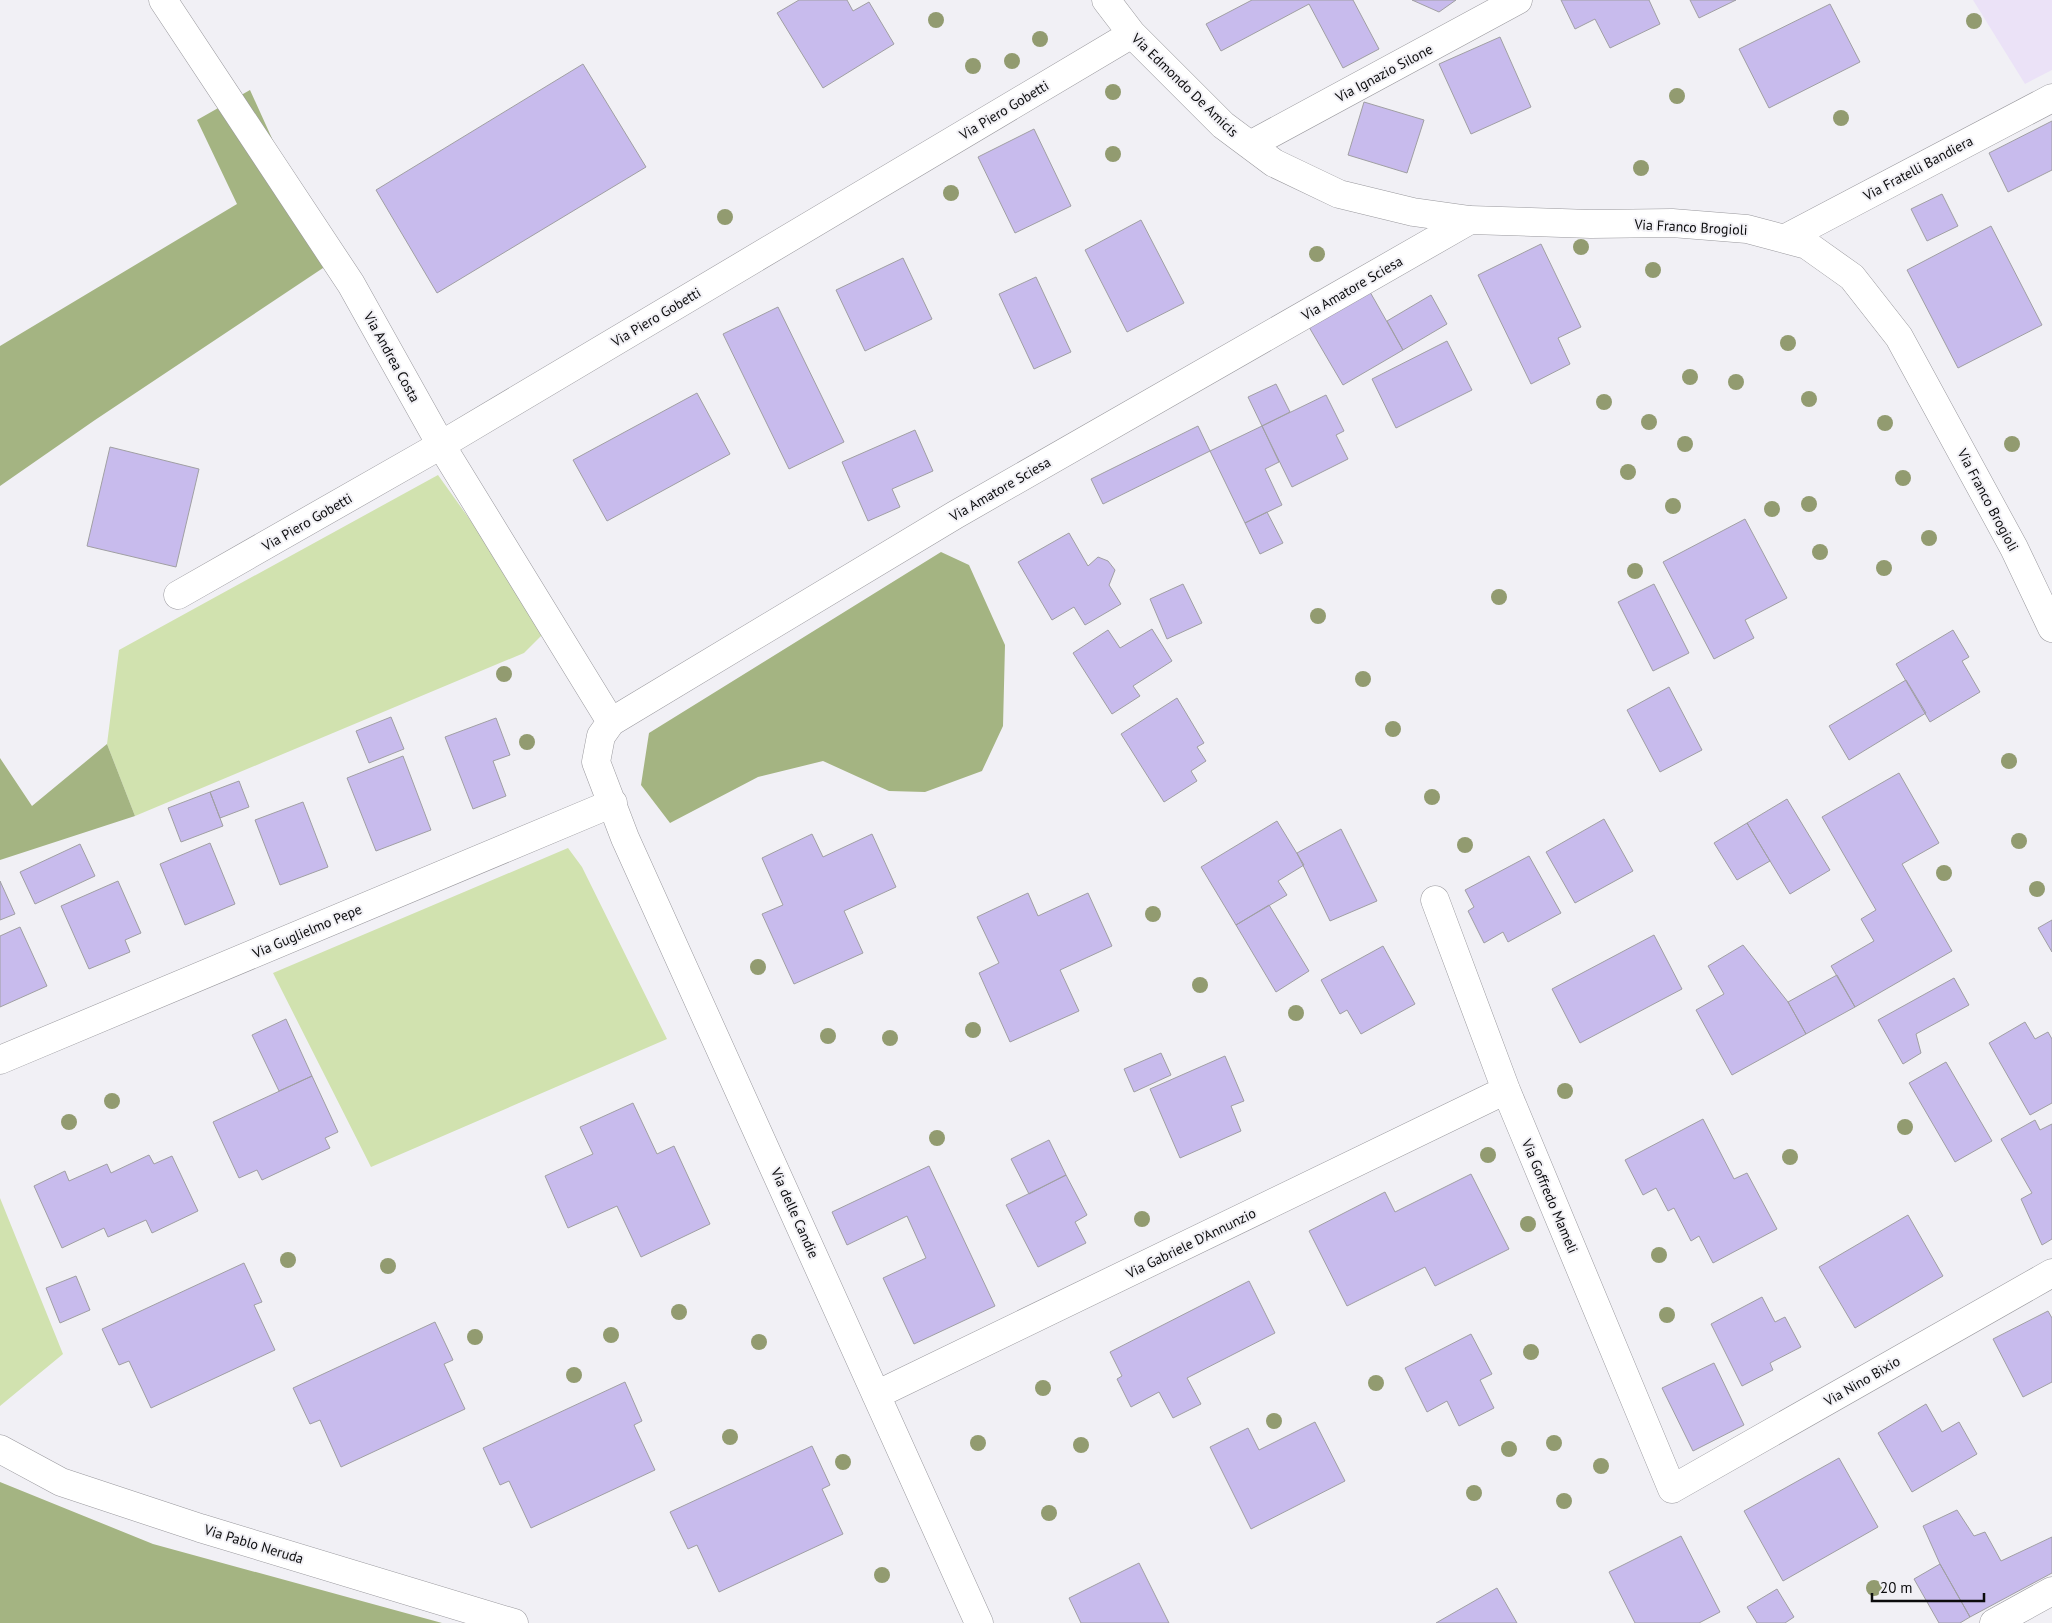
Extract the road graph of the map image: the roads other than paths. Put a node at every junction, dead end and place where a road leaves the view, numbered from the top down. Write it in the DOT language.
graph roads {
  1 [pos="162,0"];
  2 [pos="1106,0"];
  3 [pos="1518,0"];
  4 [pos="1132,34"];
  5 [pos="2052,98"];
  6 [pos="1250,145"];
  7 [pos="1413,212"];
  8 [pos="1470,220"];
  9 [pos="1784,239"];
  10 [pos="441,445"];
  11 [pos="178,595"];
  12 [pos="2052,628"];
  13 [pos="611,722"];
  14 [pos="613,803"];
  15 [pos="1435,900"];
  16 [pos="0,1060"];
  17 [pos="1506,1090"];
  18 [pos="2052,1273"];
  19 [pos="876,1395"];
  20 [pos="0,1448"];
  21 [pos="1672,1489"];
  22 [pos="2052,1591"];
  23 [pos="514,1623"];
  24 [pos="979,1623"];
  25 [pos="1994,1623"];
  1 -- 10 [label="street, Via Andrea Costa"];
  2 -- 4 [label="street, Via Edmondo De Amicis"];
  3 -- 6 [label="street, Via Ignazio Silone"];
  4 -- 6 [label="street, Via Edmondo De Amicis"];
  4 -- 10 [label="street, Via Piero Gobetti"];
  5 -- 9 [label="street, Via Fratelli Bandiera"];
  6 -- 7 [label="street, Via Edmondo De Amicis"];
  7 -- 8 [label="street, Via Franco Brogioli"];
  8 -- 9 [label="street, Via Franco Brogioli"];
  8 -- 13 [label="street, Via Amatore Sciesa"];
  9 -- 12 [label="street, Via Franco Brogioli"];
  10 -- 11 [label="street, Via Piero Gobetti"];
  10 -- 13 [label="street, Via Andrea Costa"];
  13 -- 14 [label="street"];
  14 -- 16 [label="street, Via Guglielmo Pepe"];
  14 -- 19 [label="street, Via delle Candie"];
  15 -- 17 [label="street, Via Goffredo Mameli"];
  17 -- 19 [label="street, Via Gabriele D'Annunzio"];
  17 -- 21 [label="street, Via Goffredo Mameli"];
  18 -- 21 [label="street, Via Nino Bixio"];
  19 -- 24 [label="street, Via delle Candie"];
  20 -- 23 [label="street, Via Pablo Neruda"];
  22 -- 25 [label="street"];
}
